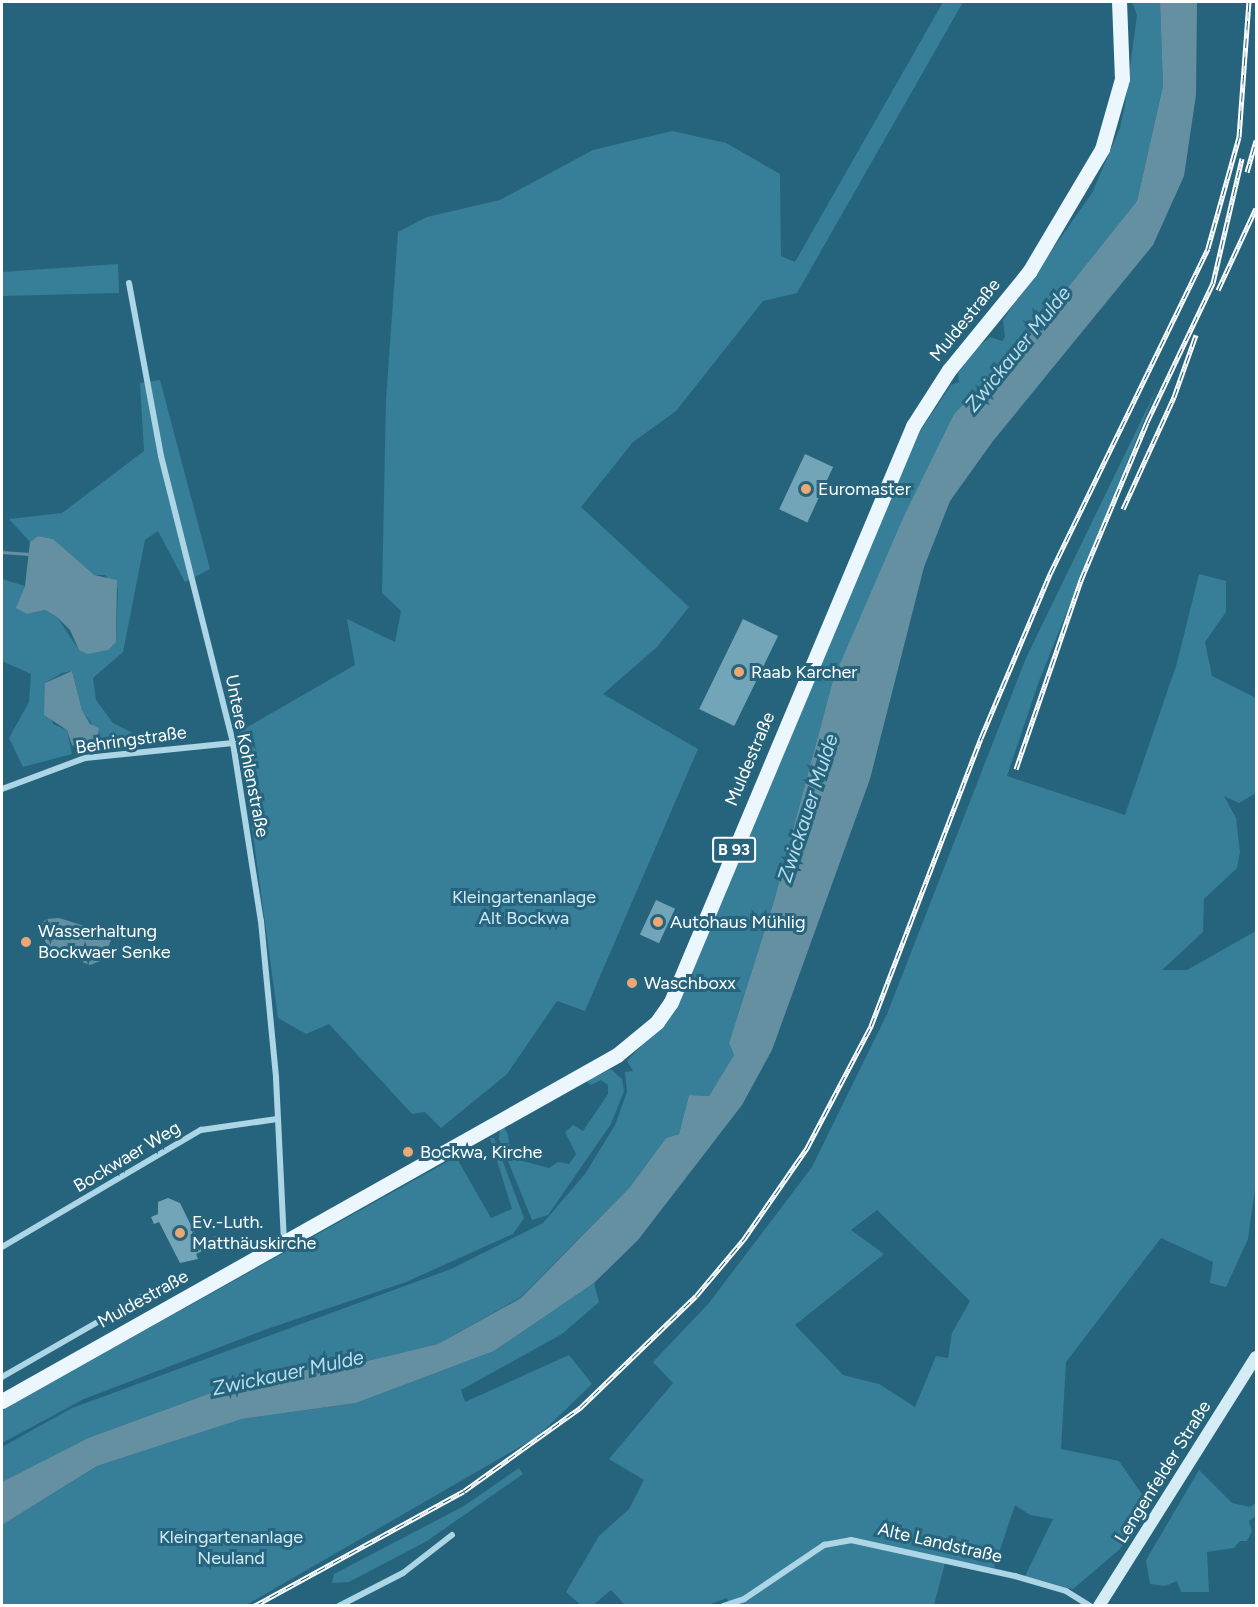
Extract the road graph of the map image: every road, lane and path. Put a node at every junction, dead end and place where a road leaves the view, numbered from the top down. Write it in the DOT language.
graph roads {
  1 [pos="1119,2"];
  2 [pos="129,283"];
  3 [pos="233,743"];
  4 [pos="2,789"];
  5 [pos="277,1119"];
  6 [pos="284,1242"];
  7 [pos="2,1247"];
  8 [pos="153,1290"];
  9 [pos="1257,1357"];
  10 [pos="2,1377"];
  11 [pos="2,1401"];
  12 [pos="452,1535"];
  13 [pos="339,1605"];
  14 [pos="723,1605"];
  15 [pos="1090,1605"];
  16 [pos="1099,1605"];
  1 -- 6 [label="main road, Muldestraße / B 93"];
  2 -- 3 [label="street, Untere Kohlenstraße"];
  3 -- 4 [label="street, Behringstraße"];
  3 -- 5 [label="street, Untere Kohlenstraße"];
  5 -- 6 [label="street, Untere Kohlenstraße"];
  5 -- 7 [label="street, Bockwaer Weg"];
  6 -- 11 [label="main road, Muldestraße / B 93"];
  8 -- 10 [label="street"];
  9 -- 16 [label="main road, Lengenfelder Straße"];
  12 -- 13 [label="street"];
  14 -- 15 [label="street, Alte Landstraße"];
}
